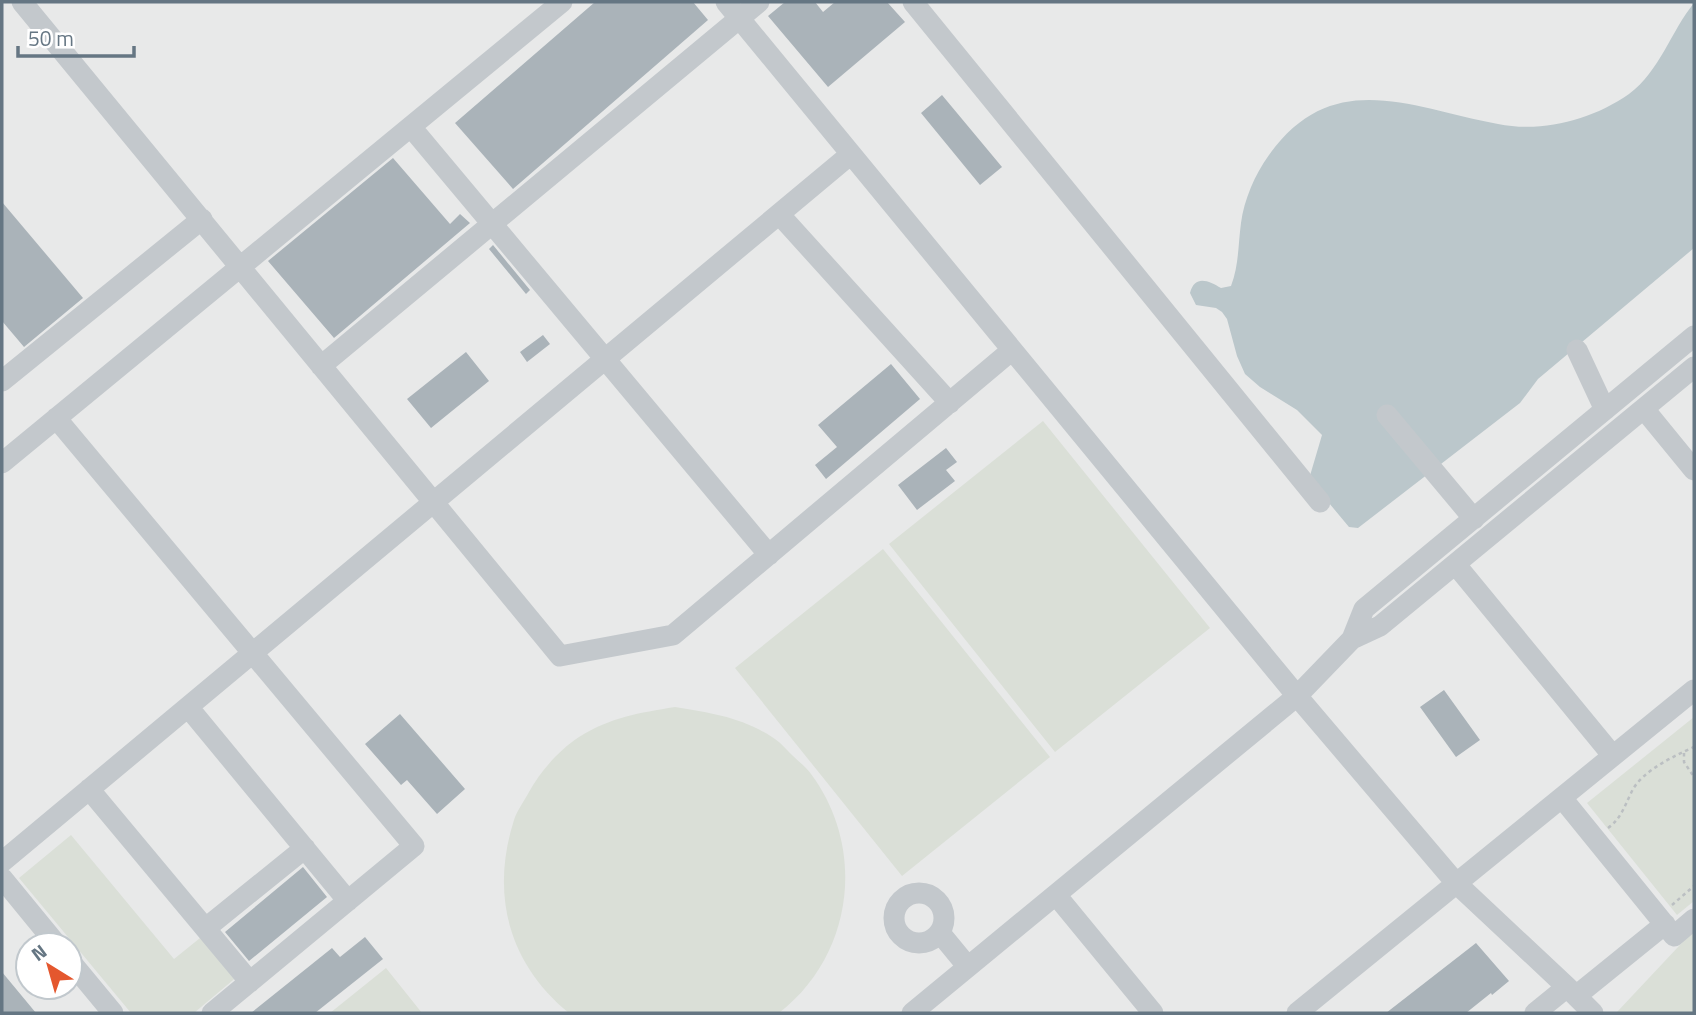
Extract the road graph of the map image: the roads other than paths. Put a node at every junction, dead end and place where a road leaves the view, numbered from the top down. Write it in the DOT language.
graph roads {
  1 [pos="22,2"];
  2 [pos="562,2"];
  3 [pos="760,2"];
  4 [pos="913,2"];
  5 [pos="733,10"];
  6 [pos="411,127"];
  7 [pos="851,154"];
  8 [pos="779,214"];
  9 [pos="202,219"];
  10 [pos="492,224"];
  11 [pos="241,266"];
  12 [pos="1694,336"];
  13 [pos="1012,350"];
  14 [pos="1577,350"];
  15 [pos="605,359"];
  16 [pos="321,366"];
  17 [pos="1694,368"];
  18 [pos="2,382"];
  19 [pos="950,403"];
  20 [pos="1644,409"];
  21 [pos="1605,410"];
  22 [pos="1387,415"];
  23 [pos="56,418"];
  24 [pos="2,463"];
  25 [pos="1694,470"];
  26 [pos="433,502"];
  27 [pos="1320,502"];
  28 [pos="1474,519"];
  29 [pos="769,555"];
  30 [pos="1456,565"];
  31 [pos="1352,639"];
  32 [pos="252,653"];
  33 [pos="1694,690"];
  34 [pos="1297,696"];
  35 [pos="188,707"];
  36 [pos="1613,756"];
  37 [pos="89,789"];
  38 [pos="1562,798"];
  39 [pos="304,848"];
  40 [pos="2,862"];
  41 [pos="2,878"];
  42 [pos="1456,883"];
  43 [pos="1056,895"];
  44 [pos="348,901"];
  45 [pos="1694,919"];
  46 [pos="1662,920"];
  47 [pos="206,928"];
  48 [pos="46,931"];
  49 [pos="940,933"];
  50 [pos="968,967"];
  51 [pos="84,978"];
  52 [pos="250,982"];
  53 [pos="1572,991"];
  54 [pos="113,1013"];
  55 [pos="212,1013"];
  56 [pos="912,1013"];
  57 [pos="1153,1013"];
  58 [pos="1297,1013"];
  59 [pos="1535,1013"];
  60 [pos="1593,1013"];
  1 -- 9 [label="lane"];
  2 -- 6 [label="lane"];
  3 -- 5 [label="lane"];
  4 -- 27 [label="lane"];
  5 -- 7 [label="lane"];
  5 -- 10 [label="lane"];
  6 -- 10 [label="lane"];
  6 -- 11 [label="lane"];
  7 -- 8 [label="lane"];
  7 -- 13 [label="lane"];
  8 -- 15 [label="lane"];
  8 -- 19 [label="lane"];
  9 -- 11 [label="lane"];
  9 -- 18 [label="lane"];
  10 -- 15 [label="lane"];
  10 -- 16 [label="lane"];
  11 -- 16 [label="lane"];
  11 -- 23 [label="lane"];
  12 -- 21 [label="lane"];
  13 -- 19 [label="lane"];
  13 -- 34 [label="lane"];
  14 -- 21 [label="lane"];
  15 -- 26 [label="lane"];
  15 -- 29 [label="lane"];
  16 -- 26 [label="lane"];
  17 -- 20 [label="lane"];
  19 -- 29 [label="lane"];
  20 -- 25 [label="lane"];
  20 -- 30 [label="lane"];
  21 -- 28 [label="lane"];
  22 -- 28 [label="lane"];
  23 -- 24 [label="lane"];
  23 -- 32 [label="lane"];
  26 -- 29 [label="lane"];
  26 -- 32 [label="lane"];
  28 -- 31 [label="lane"];
  30 -- 31 [label="lane"];
  30 -- 36 [label="lane"];
  31 -- 34 [label="lane"];
  32 -- 35 [label="lane"];
  32 -- 44 [label="lane"];
  33 -- 36 [label="lane"];
  34 -- 42 [label="lane"];
  34 -- 43 [label="lane"];
  35 -- 37 [label="lane"];
  35 -- 39 [label="lane"];
  36 -- 38 [label="lane"];
  37 -- 40 [label="lane"];
  37 -- 47 [label="lane"];
  38 -- 42 [label="lane"];
  38 -- 46 [label="lane"];
  39 -- 44 [label="lane"];
  39 -- 47 [label="lane"];
  41 -- 48 [label="lane"];
  42 -- 53 [label="lane"];
  42 -- 58 [label="lane"];
  43 -- 50 [label="lane"];
  43 -- 57 [label="lane"];
  44 -- 52 [label="lane"];
  45 -- 46 [label="lane"];
  46 -- 53 [label="lane"];
  47 -- 52 [label="lane"];
  49 -- 50 [label="lane"];
  50 -- 56 [label="lane"];
  51 -- 54 [label="lane"];
  52 -- 55 [label="lane"];
  53 -- 59 [label="lane"];
  53 -- 60 [label="lane"];
}
